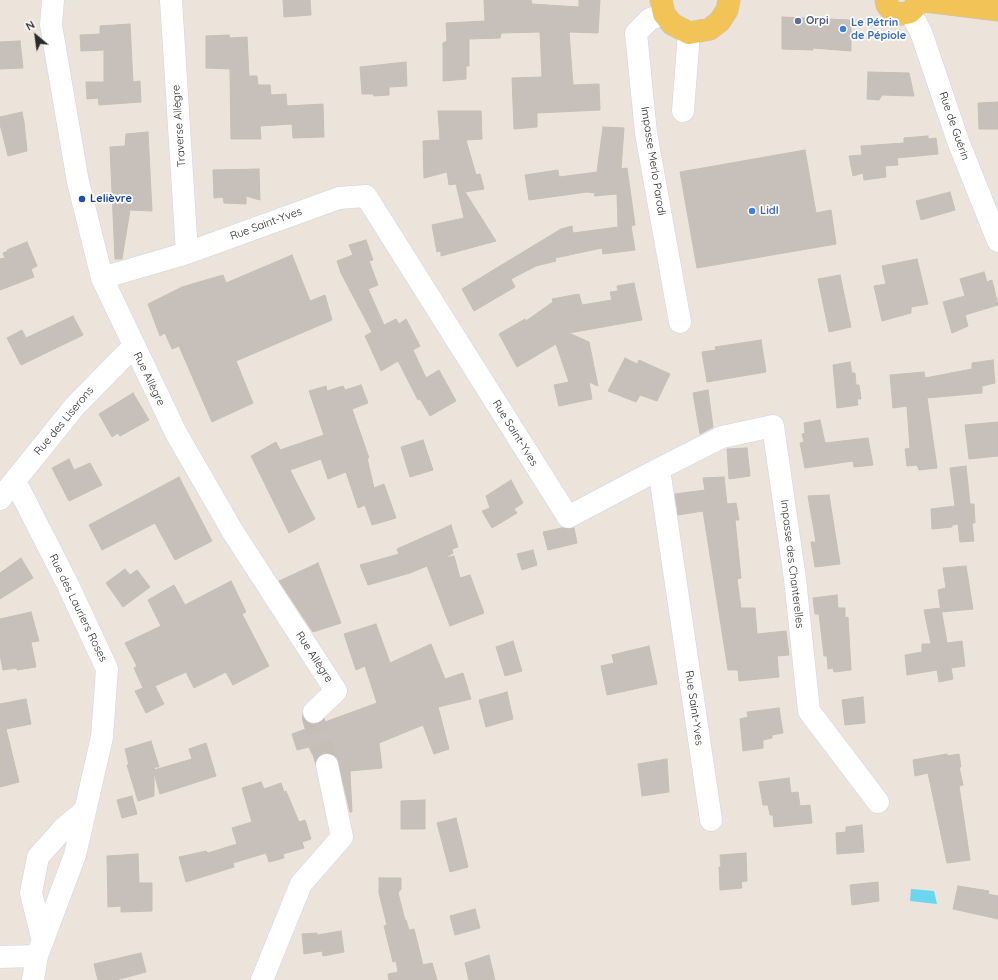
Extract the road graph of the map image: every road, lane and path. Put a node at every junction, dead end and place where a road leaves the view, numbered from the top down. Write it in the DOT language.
graph roads {
  1 [pos="53,0"];
  2 [pos="171,0"];
  3 [pos="886,0"];
  4 [pos="733,3"];
  5 [pos="915,4"];
  6 [pos="663,7"];
  7 [pos="998,10"];
  8 [pos="689,33"];
  9 [pos="683,111"];
  10 [pos="998,241"];
  11 [pos="187,253"];
  12 [pos="102,278"];
  13 [pos="680,322"];
  14 [pos="133,347"];
  15 [pos="659,469"];
  16 [pos="15,481"];
  17 [pos="0,499"];
  18 [pos="314,712"];
  19 [pos="327,765"];
  20 [pos="878,802"];
  21 [pos="84,812"];
  22 [pos="711,820"];
  23 [pos="40,948"];
  24 [pos="0,957"];
  25 [pos="33,980"];
  26 [pos="262,980"];
  1 -- 12 [label="street, Rue Allègre"];
  2 -- 11 [label="street, Traverse Allègre"];
  3 -- 5 [label="main road"];
  4 -- 8 [label="main road"];
  5 -- 7 [label="main road"];
  5 -- 10 [label="street, Rue de Guérin"];
  6 -- 8 [label="main road"];
  6 -- 13 [label="street, Impasse Merlo Parodi"];
  8 -- 9 [label="street"];
  11 -- 12 [label="street, Rue Saint-Yves"];
  11 -- 15 [label="street, Rue Saint-Yves"];
  12 -- 14 [label="street, Rue Allègre"];
  14 -- 16 [label="street, Rue des Liserons"];
  14 -- 18 [label="street, Rue Allègre"];
  15 -- 20 [label="street, Impasse des Chanterelles"];
  15 -- 22 [label="street, Rue Saint-Yves"];
  16 -- 17 [label="street, Rue des Liserons"];
  16 -- 21 [label="street, Rue des Lauriers Roses"];
  19 -- 26 [label="street"];
  21 -- 23 [label="street, Rue des Lauriers Roses"];
  21 -- 23 [label="street, Rue des Lauriers Roses"];
  23 -- 24 [label="street"];
  23 -- 25 [label="street, Rue des Lauriers Roses"];
}
